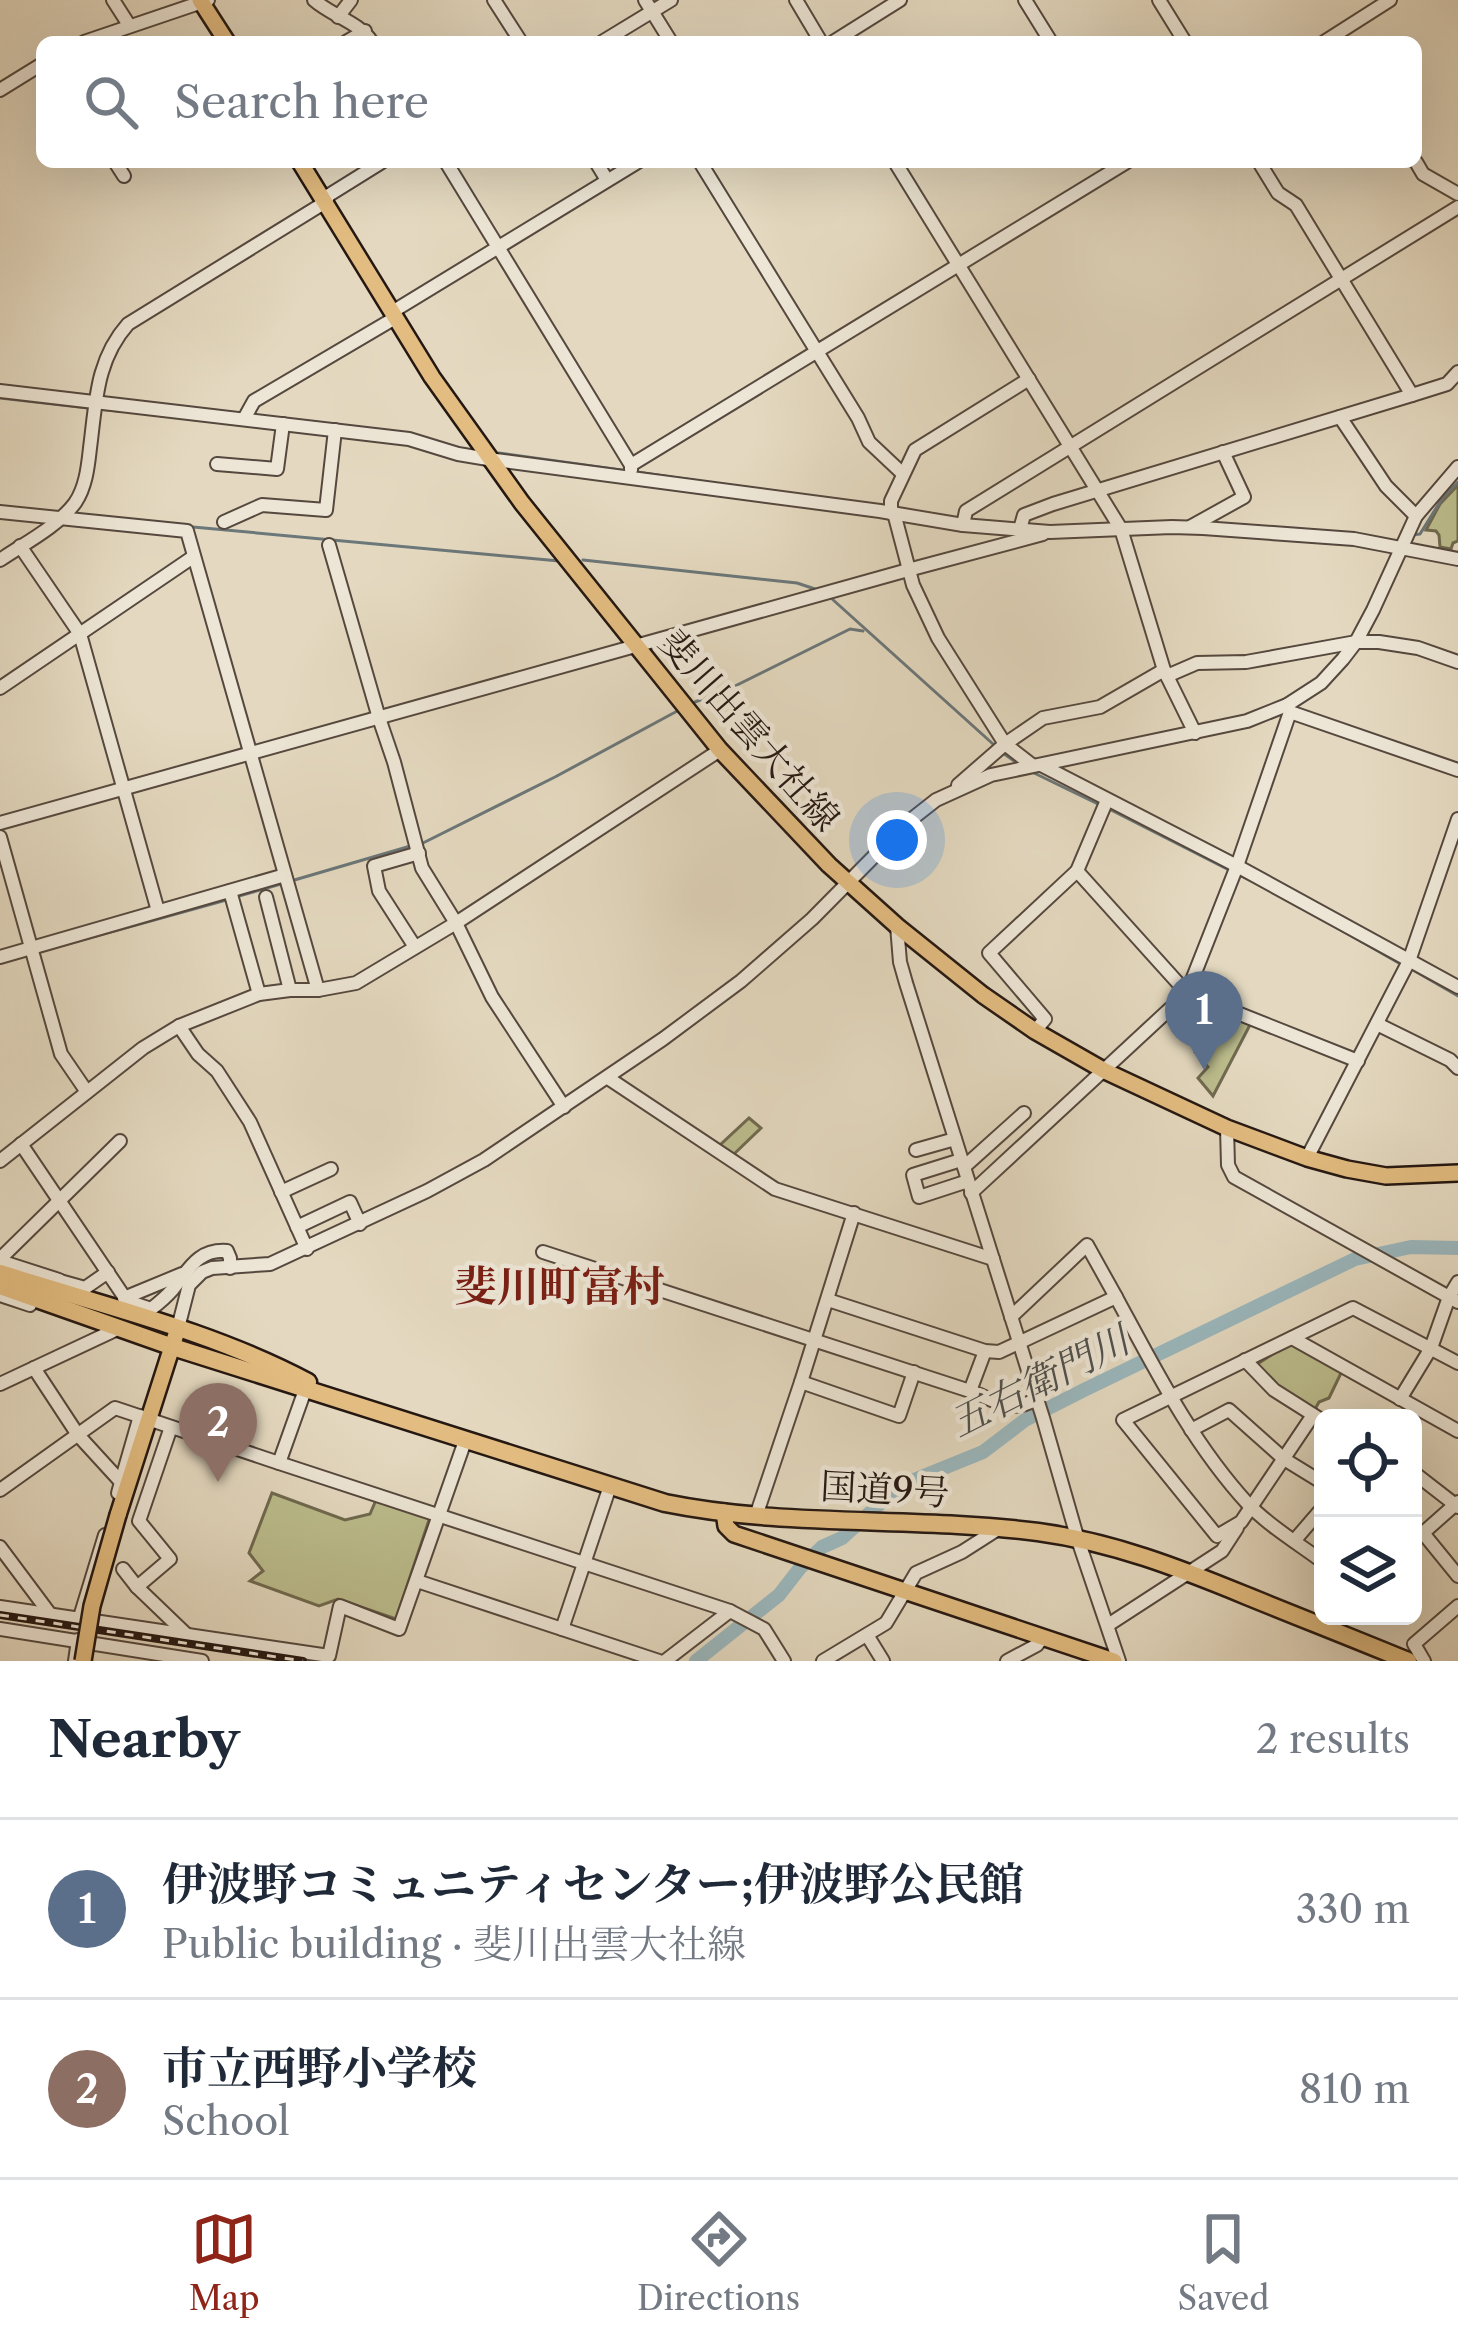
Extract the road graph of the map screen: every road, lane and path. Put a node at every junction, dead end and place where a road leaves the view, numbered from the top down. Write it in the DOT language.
graph roads {
  1 [pos="113,0"];
  2 [pos="204,0"];
  3 [pos="314,0"];
  4 [pos="351,0"];
  5 [pos="494,0"];
  6 [pos="671,0"];
  7 [pos="796,0"];
  8 [pos="900,0"];
  9 [pos="1025,0"];
  10 [pos="1159,0"];
  11 [pos="1390,0"];
  12 [pos="649,6"];
  13 [pos="338,17"];
  14 [pos="129,26"];
  15 [pos="101,36"];
  16 [pos="224,36"];
  17 [pos="367,36"];
  18 [pos="516,36"];
  19 [pos="610,36"];
  20 [pos="667,36"];
  21 [pos="817,36"];
  22 [pos="843,36"];
  23 [pos="1047,36"];
  24 [pos="1181,36"];
  25 [pos="1344,36"];
  26 [pos="36,67"];
  27 [pos="2,83"];
  28 [pos="119,168"];
  29 [pos="304,168"];
  30 [pos="372,168"];
  31 [pos="450,168"];
  32 [pos="600,168"];
  33 [pos="628,168"];
  34 [pos="704,168"];
  35 [pos="899,168"];
  36 [pos="1116,168"];
  37 [pos="1262,168"];
  38 [pos="1420,168"];
  39 [pos="124,176"];
  40 [pos="607,180"];
  41 [pos="1458,194"];
  42 [pos="324,202"];
  43 [pos="1458,207"];
  44 [pos="497,248"];
  45 [pos="958,265"];
  46 [pos="1342,280"];
  47 [pos="394,315"];
  48 [pos="817,352"];
  49 [pos="1458,372"];
  50 [pos="1029,379"];
  51 [pos="0,391"];
  52 [pos="1412,395"];
  53 [pos="96,402"];
  54 [pos="1340,417"];
  55 [pos="244,419"];
  56 [pos="283,424"];
  57 [pos="334,430"];
  58 [pos="1070,447"];
  59 [pos="1223,452"];
  60 [pos="488,459"];
  61 [pos="218,464"];
  62 [pos="1458,467"];
  63 [pos="630,471"];
  64 [pos="903,474"];
  65 [pos="1096,491"];
  66 [pos="0,512"];
  67 [pos="892,513"];
  68 [pos="1416,516"];
  69 [pos="62,518"];
  70 [pos="224,521"];
  71 [pos="963,525"];
  72 [pos="1189,527"];
  73 [pos="1020,529"];
  74 [pos="1121,529"];
  75 [pos="1050,532"];
  76 [pos="329,545"];
  77 [pos="20,546"];
  78 [pos="1399,548"];
  79 [pos="193,556"];
  80 [pos="0,560"];
  81 [pos="1458,560"];
  82 [pos="908,569"];
  83 [pos="80,634"];
  84 [pos="1356,642"];
  85 [pos="637,646"];
  86 [pos="1458,662"];
  87 [pos="1166,674"];
  88 [pos="0,688"];
  89 [pos="1289,709"];
  90 [pos="379,718"];
  91 [pos="1195,733"];
  92 [pos="1005,744"];
  93 [pos="720,750"];
  94 [pos="249,754"];
  95 [pos="1036,764"];
  96 [pos="1458,770"];
  97 [pos="123,789"];
  98 [pos="948,794"];
  99 [pos="1107,800"];
  100 [pos="1458,818"];
  101 [pos="0,823"];
  102 [pos="0,837"];
  103 [pos="419,853"];
  104 [pos="1237,866"];
  105 [pos="1077,872"];
  106 [pos="285,875"];
  107 [pos="849,883"];
  108 [pos="230,891"];
  109 [pos="266,897"];
  110 [pos="158,911"];
  111 [pos="456,923"];
  112 [pos="897,926"];
  113 [pos="415,947"];
  114 [pos="32,948"];
  115 [pos="0,957"];
  116 [pos="1409,961"];
  117 [pos="1458,987"];
  118 [pos="290,990"];
  119 [pos="318,990"];
  120 [pos="1187,993"];
  121 [pos="259,994"];
  122 [pos="1377,1024"];
  123 [pos="179,1026"];
  124 [pos="1035,1030"];
  125 [pos="1358,1061"];
  126 [pos="1458,1068"];
  127 [pos="1105,1071"];
  128 [pos="608,1078"];
  129 [pos="87,1092"];
  130 [pos="564,1107"];
  131 [pos="1024,1112"];
  132 [pos="1227,1128"];
  133 [pos="955,1139"];
  134 [pos="119,1142"];
  135 [pos="21,1144"];
  136 [pos="916,1150"];
  137 [pos="1,1157"];
  138 [pos="1306,1158"];
  139 [pos="331,1169"];
  140 [pos="1458,1173"];
  141 [pos="966,1175"];
  142 [pos="281,1192"];
  143 [pos="58,1199"];
  144 [pos="854,1214"];
  145 [pos="360,1224"];
  146 [pos="297,1227"];
  147 [pos="307,1249"];
  148 [pos="543,1252"];
  149 [pos="993,1259"];
  150 [pos="0,1260"];
  151 [pos="230,1268"];
  152 [pos="108,1272"];
  153 [pos="0,1274"];
  154 [pos="183,1274"];
  155 [pos="1458,1282"];
  156 [pos="0,1286"];
  157 [pos="63,1287"];
  158 [pos="0,1295"];
  159 [pos="1116,1297"];
  160 [pos="124,1298"];
  161 [pos="1454,1299"];
  162 [pos="828,1300"];
  163 [pos="1011,1317"];
  164 [pos="178,1328"];
  165 [pos="117,1329"];
  166 [pos="1292,1338"];
  167 [pos="814,1340"];
  168 [pos="1019,1345"];
  169 [pos="173,1347"];
  170 [pos="1431,1348"];
  171 [pos="985,1351"];
  172 [pos="1245,1360"];
  173 [pos="1458,1363"];
  174 [pos="34,1368"];
  175 [pos="914,1372"];
  176 [pos="801,1382"];
  177 [pos="0,1384"];
  178 [pos="305,1390"];
  179 [pos="970,1391"];
  180 [pos="1169,1396"];
  181 [pos="1400,1399"];
  182 [pos="1037,1401"];
  183 [pos="352,1405"];
  184 [pos="1314,1415"];
  185 [pos="144,1418"];
  186 [pos="1314,1423"];
  187 [pos="171,1427"];
  188 [pos="1191,1430"];
  189 [pos="1458,1430"];
  190 [pos="78,1436"];
  191 [pos="465,1441"];
  192 [pos="1284,1459"];
  193 [pos="279,1463"];
  194 [pos="1314,1477"];
  195 [pos="1422,1479"];
  196 [pos="121,1482"];
  197 [pos="610,1486"];
  198 [pos="0,1490"];
  199 [pos="1457,1505"];
  200 [pos="1250,1506"];
  201 [pos="724,1513"];
  202 [pos="440,1516"];
  203 [pos="756,1516"];
  204 [pos="1315,1517"];
  205 [pos="1241,1522"];
  206 [pos="998,1529"];
  207 [pos="1078,1540"];
  208 [pos="1294,1540"];
  209 [pos="0,1546"];
  210 [pos="1314,1555"];
  211 [pos="584,1562"];
  212 [pos="123,1569"];
  213 [pos="1189,1572"];
  214 [pos="1458,1576"];
  215 [pos="417,1582"];
  216 [pos="137,1587"];
  217 [pos="904,1592"];
  218 [pos="1458,1606"];
  219 [pos="0,1607"];
  220 [pos="730,1611"];
  221 [pos="50,1614"];
  222 [pos="80,1617"];
  223 [pos="1108,1625"];
  224 [pos="562,1629"];
  225 [pos="0,1630"];
  226 [pos="867,1635"];
  227 [pos="188,1636"];
  228 [pos="1043,1637"];
  229 [pos="78,1640"];
  230 [pos="96,1644"];
  231 [pos="184,1660"];
  232 [pos="79,1661"];
  233 [pos="94,1661"];
  234 [pos="202,1661"];
  235 [pos="662,1661"];
  236 [pos="784,1661"];
  237 [pos="823,1661"];
  238 [pos="883,1661"];
  239 [pos="1007,1661"];
  240 [pos="1116,1661"];
  241 [pos="1408,1661"];
  242 [pos="1424,1661"];
  1 -- 14 [label="street"];
  2 -- 14 [label="street"];
  2 -- 16 [label="main road"];
  3 -- 13 [label="street"];
  4 -- 13 [label="street"];
  5 -- 18 [label="street"];
  6 -- 12 [label="street"];
  7 -- 21 [label="street"];
  8 -- 22 [label="street"];
  9 -- 23 [label="street"];
  10 -- 24 [label="street"];
  11 -- 25 [label="street"];
  12 -- 19 [label="street"];
  12 -- 20 [label="street"];
  13 -- 17 [label="street"];
  14 -- 15 [label="street"];
  26 -- 27 [label="street"];
  28 -- 39 [label="street"];
  29 -- 42 [label="main road, 斐川出雲大社線"];
  30 -- 42 [label="street"];
  31 -- 44 [label="street"];
  32 -- 40 [label="street"];
  33 -- 40 [label="street"];
  34 -- 48 [label="street"];
  35 -- 45 [label="street"];
  36 -- 45 [label="street"];
  37 -- 46 [label="street"];
  38 -- 41 [label="street"];
  40 -- 44 [label="street"];
  42 -- 47 [label="main road, 斐川出雲大社線"];
  42 -- 53 [label="street"];
  43 -- 46 [label="street"];
  44 -- 47 [label="street"];
  44 -- 63 [label="street"];
  45 -- 48 [label="street"];
  45 -- 50 [label="street"];
  46 -- 52 [label="street"];
  46 -- 58 [label="street"];
  47 -- 55 [label="street"];
  47 -- 60 [label="main road, 斐川出雲大社線"];
  48 -- 63 [label="street"];
  48 -- 64 [label="street"];
  49 -- 52 [label="street"];
  50 -- 58 [label="street"];
  50 -- 64 [label="street"];
  51 -- 53 [label="street"];
  52 -- 54 [label="street"];
  53 -- 55 [label="street"];
  53 -- 69 [label="street"];
  54 -- 59 [label="street"];
  54 -- 68 [label="street"];
  55 -- 56 [label="street"];
  56 -- 57 [label="street"];
  56 -- 61 [label="street"];
  57 -- 60 [label="street"];
  57 -- 70 [label="street"];
  58 -- 65 [label="street"];
  58 -- 71 [label="street"];
  59 -- 65 [label="street"];
  59 -- 72 [label="street"];
  60 -- 63 [label="street"];
  60 -- 85 [label="main road, 斐川出雲大社線"];
  62 -- 68 [label="street"];
  63 -- 67 [label="street"];
  64 -- 67 [label="street"];
  65 -- 73 [label="street"];
  65 -- 74 [label="street"];
  66 -- 69 [label="street"];
  67 -- 71 [label="street"];
  67 -- 82 [label="street"];
  68 -- 78 [label="street"];
  69 -- 77 [label="street"];
  69 -- 79 [label="street"];
  71 -- 73 [label="street"];
  72 -- 74 [label="street"];
  72 -- 78 [label="street"];
  73 -- 75 [label="street"];
  74 -- 75 [label="street"];
  74 -- 87 [label="street"];
  75 -- 82 [label="street"];
  76 -- 90 [label="street"];
  77 -- 80 [label="street"];
  77 -- 83 [label="street"];
  78 -- 81 [label="street"];
  78 -- 84 [label="street"];
  79 -- 83 [label="street"];
  79 -- 94 [label="street"];
  82 -- 85 [label="street"];
  82 -- 92 [label="street"];
  83 -- 88 [label="street"];
  83 -- 97 [label="street"];
  84 -- 86 [label="street"];
  84 -- 87 [label="street"];
  84 -- 89 [label="street"];
  85 -- 90 [label="street"];
  85 -- 93 [label="main road, 斐川出雲大社線"];
  87 -- 91 [label="street"];
  87 -- 92 [label="street"];
  89 -- 91 [label="street"];
  89 -- 96 [label="street"];
  89 -- 104 [label="street"];
  90 -- 94 [label="street"];
  90 -- 103 [label="street"];
  91 -- 95 [label="street"];
  92 -- 95 [label="street"];
  92 -- 98 [label="street"];
  93 -- 107 [label="main road, 斐川出雲大社線"];
  93 -- 111 [label="street"];
  94 -- 97 [label="street"];
  94 -- 106 [label="street"];
  95 -- 98 [label="street"];
  95 -- 99 [label="street"];
  97 -- 101 [label="street"];
  97 -- 110 [label="street"];
  98 -- 107 [label="street"];
  99 -- 104 [label="street"];
  99 -- 105 [label="street"];
  100 -- 116 [label="street"];
  102 -- 114 [label="street"];
  103 -- 111 [label="street"];
  103 -- 113 [label="street"];
  104 -- 116 [label="street"];
  104 -- 120 [label="street"];
  105 -- 120 [label="street"];
  105 -- 124 [label="street"];
  106 -- 108 [label="street"];
  106 -- 119 [label="street"];
  107 -- 112 [label="main road, 斐川出雲大社線"];
  107 -- 128 [label="street"];
  108 -- 110 [label="street"];
  108 -- 121 [label="street"];
  109 -- 118 [label="street"];
  110 -- 114 [label="street"];
  111 -- 113 [label="street"];
  111 -- 130 [label="street"];
  112 -- 124 [label="main road, 斐川出雲大社線"];
  112 -- 133 [label="street"];
  113 -- 119 [label="street"];
  114 -- 115 [label="street"];
  114 -- 129 [label="street"];
  116 -- 117 [label="street"];
  116 -- 122 [label="street"];
  118 -- 119 [label="street"];
  118 -- 121 [label="street"];
  120 -- 125 [label="street"];
  120 -- 127 [label="street"];
  121 -- 123 [label="street"];
  122 -- 125 [label="street"];
  122 -- 126 [label="street"];
  123 -- 129 [label="street"];
  123 -- 142 [label="street"];
  124 -- 127 [label="main road, 斐川出雲大社線"];
  125 -- 138 [label="street"];
  127 -- 132 [label="main road, 斐川出雲大社線"];
  127 -- 141 [label="street"];
  128 -- 130 [label="street"];
  128 -- 144 [label="street"];
  129 -- 135 [label="street"];
  130 -- 145 [label="street"];
  131 -- 141 [label="street"];
  132 -- 138 [label="main road, 斐川出雲大社線"];
  132 -- 161 [label="street"];
  133 -- 136 [label="street"];
  133 -- 141 [label="street"];
  134 -- 143 [label="street"];
  135 -- 137 [label="street"];
  135 -- 143 [label="street"];
  138 -- 140 [label="main road, 斐川出雲大社線"];
  139 -- 142 [label="street"];
  141 -- 149 [label="street"];
  142 -- 146 [label="street"];
  143 -- 150 [label="street"];
  143 -- 152 [label="street"];
  144 -- 149 [label="street"];
  144 -- 162 [label="street"];
  145 -- 146 [label="street"];
  145 -- 147 [label="street"];
  146 -- 147 [label="street"];
  147 -- 151 [label="street"];
  148 -- 167 [label="street"];
  149 -- 163 [label="street"];
  150 -- 157 [label="street"];
  151 -- 154 [label="street"];
  151 -- 164 [label="street"];
  152 -- 157 [label="street"];
  152 -- 160 [label="street"];
  153 -- 157 [label="highway, 国道9号"];
  154 -- 160 [label="street"];
  154 -- 160 [label="street"];
  155 -- 161 [label="street"];
  156 -- 165 [label="highway, 国道9号"];
  157 -- 164 [label="highway, 国道9号"];
  158 -- 165 [label="street"];
  159 -- 163 [label="street"];
  159 -- 168 [label="street"];
  159 -- 180 [label="street"];
  161 -- 170 [label="street"];
  162 -- 167 [label="street"];
  162 -- 171 [label="street"];
  163 -- 168 [label="street"];
  164 -- 169 [label="main road"];
  164 -- 183 [label="highway, 国道9号"];
  165 -- 169 [label="highway, 国道9号"];
  165 -- 174 [label="street"];
  166 -- 170 [label="street"];
  166 -- 172 [label="street"];
  166 -- 181 [label="street"];
  167 -- 175 [label="street"];
  167 -- 176 [label="street"];
  168 -- 171 [label="street"];
  168 -- 182 [label="street"];
  169 -- 178 [label="highway, 国道9号"];
  169 -- 185 [label="main road"];
  170 -- 173 [label="street"];
  170 -- 181 [label="street"];
  171 -- 179 [label="street"];
  172 -- 180 [label="street"];
  172 -- 184 [label="street"];
  174 -- 177 [label="street"];
  174 -- 190 [label="street"];
  175 -- 176 [label="street"];
  175 -- 179 [label="street"];
  176 -- 203 [label="street"];
  178 -- 183 [label="highway, 国道9号"];
  178 -- 193 [label="street"];
  179 -- 182 [label="street"];
  180 -- 188 [label="street"];
  180 -- 205 [label="street"];
  181 -- 189 [label="street"];
  182 -- 207 [label="street"];
  183 -- 191 [label="highway, 国道9号"];
  185 -- 187 [label="street"];
  185 -- 190 [label="street"];
  185 -- 196 [label="street"];
  185 -- 232 [label="main road, bridge"];
  186 -- 192 [label="street"];
  187 -- 193 [label="street"];
  187 -- 216 [label="street"];
  188 -- 192 [label="street"];
  188 -- 200 [label="street"];
  190 -- 196 [label="street"];
  190 -- 198 [label="street"];
  191 -- 197 [label="highway, 国道9号"];
  191 -- 202 [label="street"];
  192 -- 194 [label="street"];
  192 -- 200 [label="street"];
  193 -- 202 [label="street"];
  195 -- 199 [label="street"];
  196 -- 222 [label="street"];
  197 -- 201 [label="highway, 国道9号"];
  197 -- 211 [label="street"];
  199 -- 214 [label="street"];
  200 -- 205 [label="street"];
  200 -- 208 [label="street"];
  201 -- 203 [label="highway, 国道9号"];
  201 -- 217 [label="main road"];
  202 -- 211 [label="street"];
  202 -- 215 [label="street"];
  203 -- 206 [label="highway, 国道9号"];
  204 -- 208 [label="street"];
  205 -- 213 [label="street"];
  206 -- 207 [label="highway, 国道9号"];
  206 -- 217 [label="street"];
  207 -- 213 [label="highway, 国道9号"];
  207 -- 223 [label="street"];
  208 -- 210 [label="street"];
  209 -- 221 [label="street"];
  211 -- 220 [label="street"];
  211 -- 224 [label="street"];
  212 -- 216 [label="street"];
  213 -- 223 [label="street"];
  213 -- 241 [label="highway, 国道9号"];
  215 -- 224 [label="street"];
  215 -- 227 [label="street"];
  216 -- 227 [label="street"];
  217 -- 226 [label="street"];
  217 -- 228 [label="main road"];
  218 -- 242 [label="street"];
  219 -- 221 [label="street"];
  220 -- 235 [label="street"];
  220 -- 236 [label="street"];
  221 -- 222 [label="street"];
  222 -- 227 [label="street"];
  223 -- 240 [label="street"];
  224 -- 235 [label="street"];
  225 -- 229 [label="street"];
  226 -- 237 [label="street"];
  226 -- 238 [label="street"];
  227 -- 231 [label="street"];
  228 -- 239 [label="street"];
  228 -- 240 [label="main road"];
  229 -- 230 [label="street"];
  229 -- 232 [label="street"];
  230 -- 231 [label="street"];
  230 -- 233 [label="street"];
  231 -- 234 [label="street"];
}
